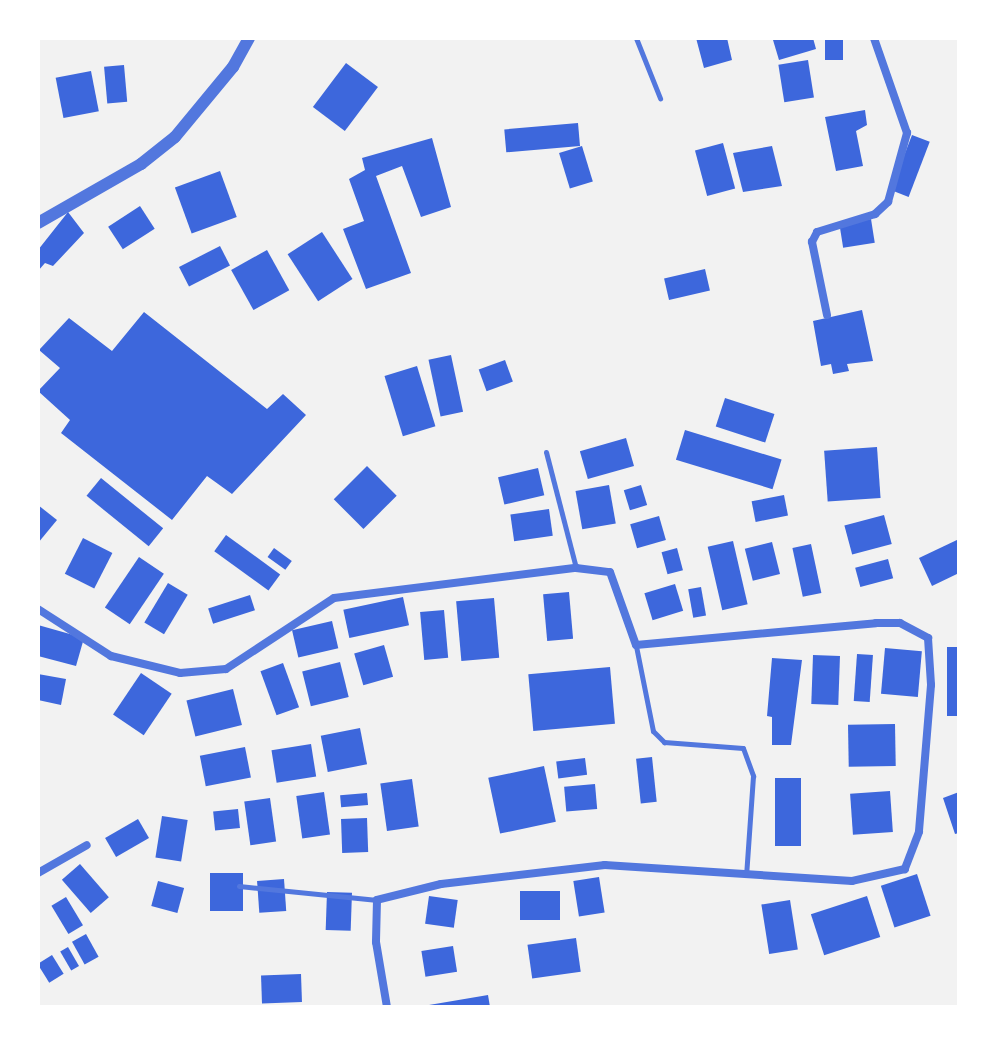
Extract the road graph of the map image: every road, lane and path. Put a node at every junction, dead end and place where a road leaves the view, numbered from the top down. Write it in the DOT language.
graph roads {
  1 [pos="249,38"];
  2 [pos="636,38"];
  3 [pos="874,38"];
  4 [pos="660,98"];
  5 [pos="38,223"];
  6 [pos="827,315"];
  7 [pos="546,452"];
  8 [pos="576,568"];
  9 [pos="38,609"];
  10 [pos="636,645"];
  11 [pos="87,845"];
  12 [pos="38,873"];
  13 [pos="746,876"];
  14 [pos="239,886"];
  15 [pos="377,900"];
  16 [pos="387,1007"];
  1 -- 5 [label="street"];
  2 -- 4 [label="lane"];
  3 -- 6 [label="street"];
  7 -- 8 [label="lane"];
  8 -- 9 [label="street"];
  8 -- 10 [label="street"];
  10 -- 13 [label="lane"];
  10 -- 13 [label="street"];
  11 -- 12 [label="street"];
  13 -- 15 [label="street"];
  14 -- 15 [label="lane"];
  15 -- 16 [label="street"];
}
